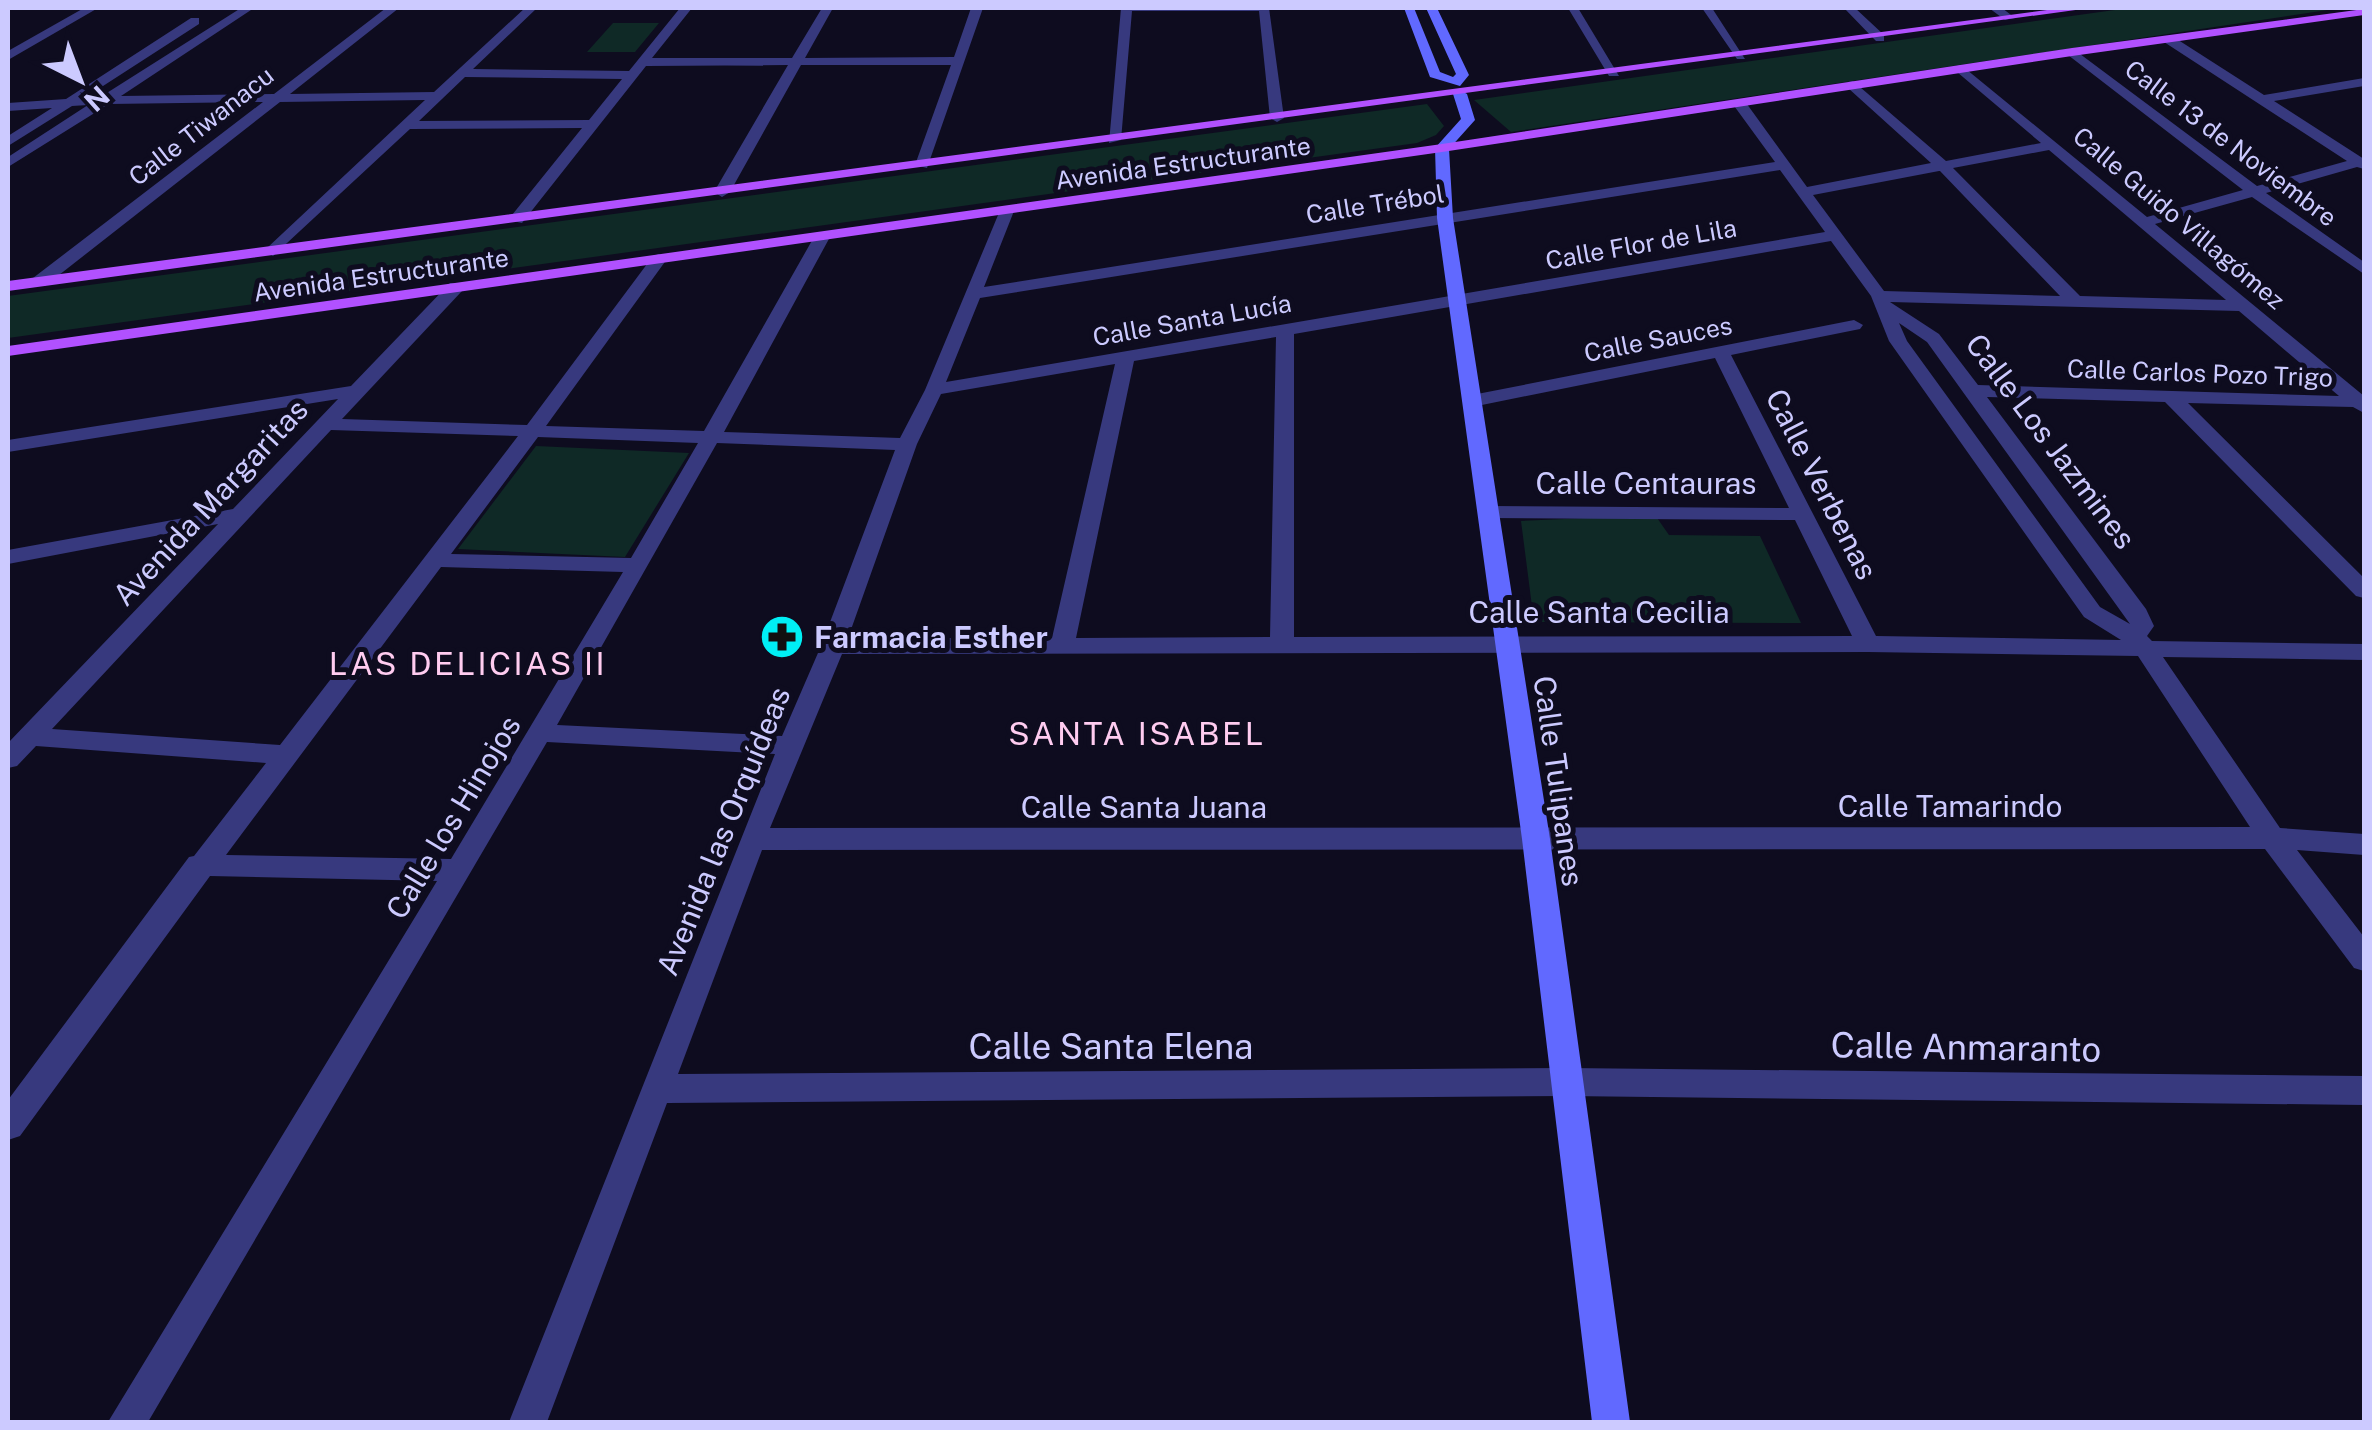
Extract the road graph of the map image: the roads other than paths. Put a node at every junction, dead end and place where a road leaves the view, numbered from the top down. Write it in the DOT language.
graph roads {
  1 [pos="92,8"];
  2 [pos="248,8"];
  3 [pos="393,8"];
  4 [pos="531,8"];
  5 [pos="686,8"];
  6 [pos="828,8"];
  7 [pos="977,8"];
  8 [pos="1126,8"];
  9 [pos="1264,8"];
  10 [pos="1409,8"];
  11 [pos="1432,8"];
  12 [pos="1573,8"];
  13 [pos="1707,8"];
  14 [pos="1849,8"];
  15 [pos="1994,8"];
  16 [pos="2084,8"];
  17 [pos="2364,12"];
  18 [pos="201,17"];
  19 [pos="2009,18"];
  20 [pos="1880,38"];
  21 [pos="2168,39"];
  22 [pos="2072,52"];
  23 [pos="8,56"];
  24 [pos="1741,56"];
  25 [pos="798,61"];
  26 [pos="956,61"];
  27 [pos="644,62"];
  28 [pos="1961,69"];
  29 [pos="461,73"];
  30 [pos="1614,73"];
  31 [pos="630,76"];
  32 [pos="2364,82"];
  33 [pos="1852,86"];
  34 [pos="1457,88"];
  35 [pos="276,96"];
  36 [pos="436,96"];
  37 [pos="2265,98"];
  38 [pos="105,100"];
  39 [pos="1739,103"];
  40 [pos="63,106"];
  41 [pos="8,107"];
  42 [pos="1278,118"];
  43 [pos="592,124"];
  44 [pos="406,125"];
  45 [pos="1114,140"];
  46 [pos="8,142"];
  47 [pos="2052,144"];
  48 [pos="1442,148"];
  49 [pos="2362,163"];
  50 [pos="8,164"];
  51 [pos="922,165"];
  52 [pos="1786,166"];
  53 [pos="1945,168"];
  54 [pos="722,192"];
  55 [pos="1803,192"];
  56 [pos="2255,192"];
  57 [pos="1006,211"];
  58 [pos="1445,218"];
  59 [pos="516,220"];
  60 [pos="2145,222"];
  61 [pos="1832,236"];
  62 [pos="822,237"];
  63 [pos="273,250"];
  64 [pos="659,259"];
  65 [pos="2364,269"];
  66 [pos="38,282"];
  67 [pos="8,286"];
  68 [pos="456,288"];
  69 [pos="971,294"];
  70 [pos="2073,299"];
  71 [pos="1880,300"];
  72 [pos="1458,302"];
  73 [pos="2247,306"];
  74 [pos="1854,326"];
  75 [pos="1285,329"];
  76 [pos="8,352"];
  77 [pos="1721,352"];
  78 [pos="1126,356"];
  79 [pos="934,390"];
  80 [pos="356,391"];
  81 [pos="1974,392"];
  82 [pos="2171,397"];
  83 [pos="1472,401"];
  84 [pos="2363,404"];
  85 [pos="326,424"];
  86 [pos="534,432"];
  87 [pos="714,436"];
  88 [pos="907,444"];
  89 [pos="8,446"];
  90 [pos="1490,512"];
  91 [pos="240,514"];
  92 [pos="1803,514"];
  93 [pos="8,557"];
  94 [pos="431,560"];
  95 [pos="639,565"];
  96 [pos="2364,591"];
  97 [pos="2138,640"];
  98 [pos="1868,644"];
  99 [pos="1506,645"];
  100 [pos="833,646"];
  101 [pos="1062,646"];
  102 [pos="1282,646"];
  103 [pos="2364,652"];
  104 [pos="543,732"];
  105 [pos="30,736"];
  106 [pos="791,746"];
  107 [pos="283,754"];
  108 [pos="8,759"];
  109 [pos="2272,838"];
  110 [pos="752,839"];
  111 [pos="1536,839"];
  112 [pos="2364,844"];
  113 [pos="199,865"];
  114 [pos="458,870"];
  115 [pos="2364,959"];
  116 [pos="1567,1082"];
  117 [pos="655,1089"];
  118 [pos="2364,1091"];
  119 [pos="8,1125"];
  120 [pos="126,1422"];
  121 [pos="528,1422"];
  122 [pos="1611,1422"];
  1 -- 23 [label="street"];
  2 -- 38 [label="street"];
  3 -- 35 [label="street, Calle Tiwanacu"];
  4 -- 29 [label="street"];
  5 -- 27 [label="street"];
  6 -- 25 [label="street"];
  7 -- 26 [label="street"];
  8 -- 9 [label="street"];
  8 -- 45 [label="street"];
  9 -- 42 [label="street"];
  10 -- 34 [label="street"];
  11 -- 34 [label="street"];
  12 -- 30 [label="street"];
  13 -- 24 [label="street"];
  14 -- 20 [label="street"];
  15 -- 19 [label="street"];
  16 -- 19 [label="main road, Avenida Estructurante"];
  17 -- 21 [label="main road, Avenida Estructurante"];
  18 -- 40 [label="street"];
  19 -- 20 [label="main road, Avenida Estructurante"];
  20 -- 24 [label="main road, Avenida Estructurante"];
  21 -- 22 [label="main road, Avenida Estructurante"];
  21 -- 37 [label="street"];
  22 -- 28 [label="main road, Avenida Estructurante"];
  22 -- 56 [label="street, Calle 13 de Noviembre"];
  24 -- 30 [label="main road, Avenida Estructurante"];
  25 -- 26 [label="street"];
  25 -- 27 [label="street"];
  25 -- 54 [label="street"];
  26 -- 51 [label="street"];
  27 -- 31 [label="street"];
  28 -- 33 [label="main road, Avenida Estructurante"];
  28 -- 47 [label="street, Calle Guido Villagómez"];
  29 -- 31 [label="street"];
  29 -- 36 [label="street"];
  30 -- 34 [label="main road, Avenida Estructurante"];
  31 -- 43 [label="street"];
  32 -- 37 [label="street"];
  33 -- 39 [label="main road, Avenida Estructurante"];
  33 -- 53 [label="street"];
  34 -- 42 [label="main road, Avenida Estructurante"];
  34 -- 48 [label="street"];
  35 -- 36 [label="street"];
  35 -- 38 [label="street"];
  35 -- 66 [label="street, Calle Tiwanacu"];
  36 -- 44 [label="street"];
  37 -- 49 [label="street"];
  38 -- 40 [label="street"];
  38 -- 50 [label="street"];
  39 -- 48 [label="main road, Avenida Estructurante"];
  39 -- 52 [label="street, Calle Los Jazmines"];
  40 -- 41 [label="street"];
  40 -- 46 [label="street"];
  42 -- 45 [label="main road, Avenida Estructurante"];
  43 -- 44 [label="street"];
  43 -- 59 [label="street"];
  44 -- 63 [label="street"];
  45 -- 51 [label="main road, Avenida Estructurante"];
  47 -- 53 [label="street"];
  47 -- 60 [label="street, Calle Guido Villagómez"];
  48 -- 57 [label="main road, Avenida Estructurante"];
  48 -- 58 [label="street, Calle Tulipanes"];
  49 -- 56 [label="street"];
  51 -- 54 [label="main road, Avenida Estructurante"];
  52 -- 55 [label="street, Calle Los Jazmines"];
  52 -- 58 [label="street, Calle Trébol"];
  53 -- 55 [label="street"];
  53 -- 70 [label="street"];
  54 -- 59 [label="main road, Avenida Estructurante"];
  55 -- 61 [label="street, Calle Los Jazmines"];
  56 -- 60 [label="street"];
  56 -- 65 [label="street, Calle 13 de Noviembre"];
  57 -- 62 [label="main road, Avenida Estructurante"];
  57 -- 69 [label="street, Avenida las Orquídeas"];
  58 -- 69 [label="street, Calle Trébol"];
  58 -- 72 [label="street, Calle Tulipanes"];
  59 -- 63 [label="main road, Avenida Estructurante"];
  60 -- 73 [label="street, Calle Guido Villagómez"];
  61 -- 71 [label="street, Calle Los Jazmines"];
  61 -- 72 [label="street, Calle Flor de Lila"];
  62 -- 64 [label="main road, Avenida Estructurante"];
  62 -- 87 [label="street, Calle los Hinojos"];
  63 -- 66 [label="main road, Avenida Estructurante"];
  64 -- 68 [label="main road, Avenida Estructurante"];
  64 -- 86 [label="street"];
  66 -- 67 [label="main road, Avenida Estructurante"];
  68 -- 76 [label="main road, Avenida Estructurante"];
  68 -- 80 [label="street, Avenida Margaritas"];
  69 -- 79 [label="street, Avenida las Orquídeas"];
  70 -- 71 [label="street"];
  70 -- 73 [label="street"];
  71 -- 81 [label="street, Calle Los Jazmines"];
  71 -- 97 [label="street, Calle Los Jazmines"];
  72 -- 75 [label="street, Calle Santa Lucía"];
  72 -- 83 [label="street, Calle Tulipanes"];
  73 -- 84 [label="street, Calle Guido Villagómez"];
  74 -- 77 [label="street, Calle Sauces"];
  75 -- 78 [label="street, Calle Santa Lucía"];
  75 -- 102 [label="street"];
  77 -- 83 [label="street, Calle Sauces"];
  77 -- 92 [label="street, Calle Verbenas"];
  78 -- 79 [label="street, Calle Santa Lucía"];
  78 -- 101 [label="street"];
  79 -- 88 [label="street, Avenida las Orquídeas"];
  80 -- 85 [label="street, Avenida Margaritas"];
  80 -- 89 [label="street"];
  81 -- 82 [label="street, Calle Carlos Pozo Trigo"];
  81 -- 97 [label="street, Calle Los Jazmines"];
  82 -- 84 [label="street, Calle Carlos Pozo Trigo"];
  82 -- 96 [label="street"];
  83 -- 90 [label="street, Calle Tulipanes"];
  85 -- 86 [label="street"];
  85 -- 91 [label="street, Avenida Margaritas"];
  86 -- 87 [label="street"];
  86 -- 94 [label="street"];
  87 -- 88 [label="street"];
  87 -- 95 [label="street, Calle los Hinojos"];
  88 -- 100 [label="street, Avenida las Orquídeas"];
  90 -- 92 [label="street, Calle Centauras"];
  90 -- 99 [label="street, Calle Tulipanes"];
  91 -- 93 [label="street"];
  91 -- 105 [label="street, Avenida Margaritas"];
  92 -- 98 [label="street, Calle Verbenas"];
  94 -- 95 [label="street"];
  94 -- 107 [label="street"];
  95 -- 104 [label="street, Calle los Hinojos"];
  97 -- 98 [label="street, Calle Santa Cecilia"];
  97 -- 103 [label="street, Calle Santa Cecilia"];
  97 -- 109 [label="street, Calle Los Jazmines"];
  98 -- 99 [label="street, Calle Santa Cecilia"];
  99 -- 102 [label="street, Calle Santa Cecilia"];
  99 -- 111 [label="street, Calle Tulipanes"];
  100 -- 101 [label="street, Calle Santa Cecilia"];
  100 -- 106 [label="street, Avenida las Orquídeas"];
  101 -- 102 [label="street, Calle Santa Cecilia"];
  104 -- 106 [label="street"];
  104 -- 114 [label="street, Calle los Hinojos"];
  105 -- 107 [label="street"];
  105 -- 108 [label="street, Avenida Margaritas"];
  106 -- 110 [label="street, Avenida las Orquídeas"];
  107 -- 113 [label="street"];
  109 -- 111 [label="street, Calle Tamarindo"];
  109 -- 112 [label="street, Calle Tamarindo"];
  109 -- 115 [label="street, Calle Los Jazmines"];
  110 -- 111 [label="street, Calle Santa Juana"];
  110 -- 117 [label="street, Avenida las Orquídeas"];
  111 -- 116 [label="street, Calle Tulipanes"];
  113 -- 114 [label="street"];
  113 -- 119 [label="street"];
  114 -- 120 [label="street, Calle los Hinojos"];
  116 -- 117 [label="street, Calle Santa Elena"];
  116 -- 118 [label="street, Calle Anmaranto"];
  116 -- 122 [label="street, Calle Tulipanes"];
  117 -- 121 [label="street, Avenida las Orquídeas"];
}
